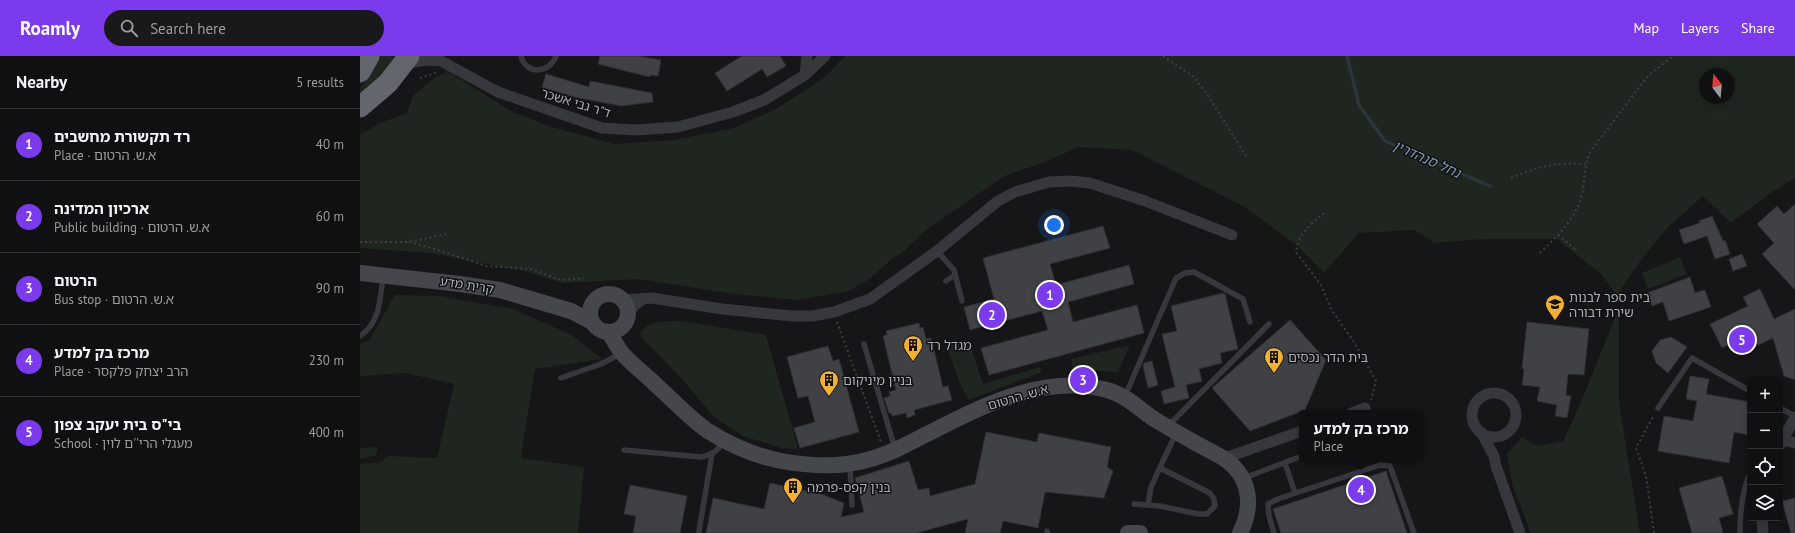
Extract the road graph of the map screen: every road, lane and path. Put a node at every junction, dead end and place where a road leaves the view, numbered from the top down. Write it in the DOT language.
graph roads {
  1 [pos="369,56"];
  2 [pos="444,56"];
  3 [pos="521,56"];
  4 [pos="556,56"];
  5 [pos="807,56"];
  6 [pos="825,56"];
  7 [pos="1163,56"];
  8 [pos="1673,56"];
  9 [pos="403,64"];
  10 [pos="454,67"];
  11 [pos="360,72"];
  12 [pos="440,72"];
  13 [pos="805,75"];
  14 [pos="420,78"];
  15 [pos="360,107"];
  16 [pos="1246,156"];
  17 [pos="1585,164"];
  18 [pos="1511,178"];
  19 [pos="1324,212"];
  20 [pos="446,234"];
  21 [pos="1232,235"];
  22 [pos="1558,235"];
  23 [pos="360,242"];
  24 [pos="409,242"];
  25 [pos="1575,249"];
  26 [pos="937,251"];
  27 [pos="1540,253"];
  28 [pos="360,273"];
  29 [pos="384,275"];
  30 [pos="955,275"];
  31 [pos="584,278"];
  32 [pos="946,281"];
  33 [pos="962,301"];
  34 [pos="625,306"];
  35 [pos="592,314"];
  36 [pos="1250,322"];
  37 [pos="1269,324"];
  38 [pos="840,329"];
  39 [pos="614,330"];
  40 [pos="360,336"];
  41 [pos="864,344"];
  42 [pos="621,351"];
  43 [pos="561,378"];
  44 [pos="1747,389"];
  45 [pos="1124,397"];
  46 [pos="1365,408"];
  47 [pos="1658,408"];
  48 [pos="1360,410"];
  49 [pos="1783,410"];
  50 [pos="1795,417"];
  51 [pos="1172,429"];
  52 [pos="878,431"];
  53 [pos="1299,432"];
  54 [pos="1481,432"];
  55 [pos="1501,436"];
  56 [pos="1783,438"];
  57 [pos="724,440"];
  58 [pos="1783,442"];
  59 [pos="1795,443"];
  60 [pos="624,450"];
  61 [pos="895,450"];
  62 [pos="712,454"];
  63 [pos="1494,456"];
  64 [pos="1299,457"];
  65 [pos="1225,458"];
  66 [pos="1285,463"];
  67 [pos="850,464"];
  68 [pos="1160,468"];
  69 [pos="1243,479"];
  70 [pos="1747,480"];
  71 [pos="1295,493"];
  72 [pos="1134,504"];
  73 [pos="852,505"];
  74 [pos="1148,505"];
  75 [pos="1762,521"];
  76 [pos="699,531"];
  77 [pos="1128,533"];
  78 [pos="1140,533"];
  79 [pos="1240,533"];
  80 [pos="1274,533"];
  81 [pos="1414,533"];
  82 [pos="1520,533"];
  83 [pos="1654,533"];
  84 [pos="1740,533"];
  85 [pos="1763,533"];
  1 -- 11 [label="highway"];
  2 -- 10 [label="street, ד\"ר גבי אשכר"];
  3 -- 4 [label="lane"];
  5 -- 13 [label="street"];
  6 -- 13 [label="street, ד\"ר גבי אשכר"];
  7 -- 16 [label="path"];
  8 -- 17 [label="path"];
  9 -- 10 [label="street, ד\"ר גבי אשכר"];
  9 -- 15 [label="highway"];
  10 -- 13 [label="street, ד\"ר גבי אשכר"];
  12 -- 14 [label="path"];
  17 -- 18 [label="path"];
  17 -- 22 [label="path"];
  19 -- 46 [label="path"];
  20 -- 24 [label="path"];
  21 -- 26 [label="street"];
  22 -- 25 [label="path"];
  22 -- 27 [label="path"];
  23 -- 24 [label="path"];
  24 -- 31 [label="path"];
  26 -- 30 [label="lane"];
  26 -- 34 [label="street"];
  28 -- 29 [label="street, קרית מדע"];
  29 -- 35 [label="street, קרית מדע"];
  29 -- 40 [label="lane"];
  30 -- 32 [label="lane"];
  30 -- 33 [label="lane"];
  34 -- 35 [label="street"];
  34 -- 39 [label="street"];
  35 -- 39 [label="street"];
  36 -- 45 [label="lane"];
  37 -- 51 [label="lane"];
  38 -- 52 [label="path"];
  39 -- 42 [label="street"];
  41 -- 61 [label="lane"];
  42 -- 43 [label="lane"];
  42 -- 57 [label="street"];
  44 -- 47 [label="lane"];
  45 -- 51 [label="street, א.ש. הרטום"];
  45 -- 61 [label="street, א.ש. הרטום"];
  46 -- 48 [label="street"];
  47 -- 83 [label="path"];
  49 -- 50 [label="lane"];
  50 -- 56 [label="street"];
  51 -- 65 [label="street, א.ש. הרטום"];
  51 -- 68 [label="lane"];
  53 -- 65 [label="street"];
  54 -- 55 [label="street"];
  54 -- 55 [label="street"];
  54 -- 63 [label="street"];
  55 -- 63 [label="street"];
  57 -- 62 [label="lane"];
  57 -- 67 [label="street, א.ש. הרטום"];
  58 -- 59 [label="street"];
  60 -- 62 [label="lane"];
  61 -- 67 [label="street, א.ש. הרטום"];
  62 -- 76 [label="lane"];
  63 -- 82 [label="street"];
  64 -- 66 [label="lane"];
  65 -- 69 [label="street, א.ש. הרטום"];
  66 -- 69 [label="lane"];
  66 -- 71 [label="lane"];
  67 -- 73 [label="lane"];
  68 -- 74 [label="lane"];
  68 -- 74 [label="lane"];
  69 -- 79 [label="street, א.ש. הרטום"];
  70 -- 84 [label="lane"];
  71 -- 80 [label="lane"];
  71 -- 81 [label="lane"];
  72 -- 74 [label="lane"];
  75 -- 85 [label="street"];
  77 -- 78 [label="street"];
}
